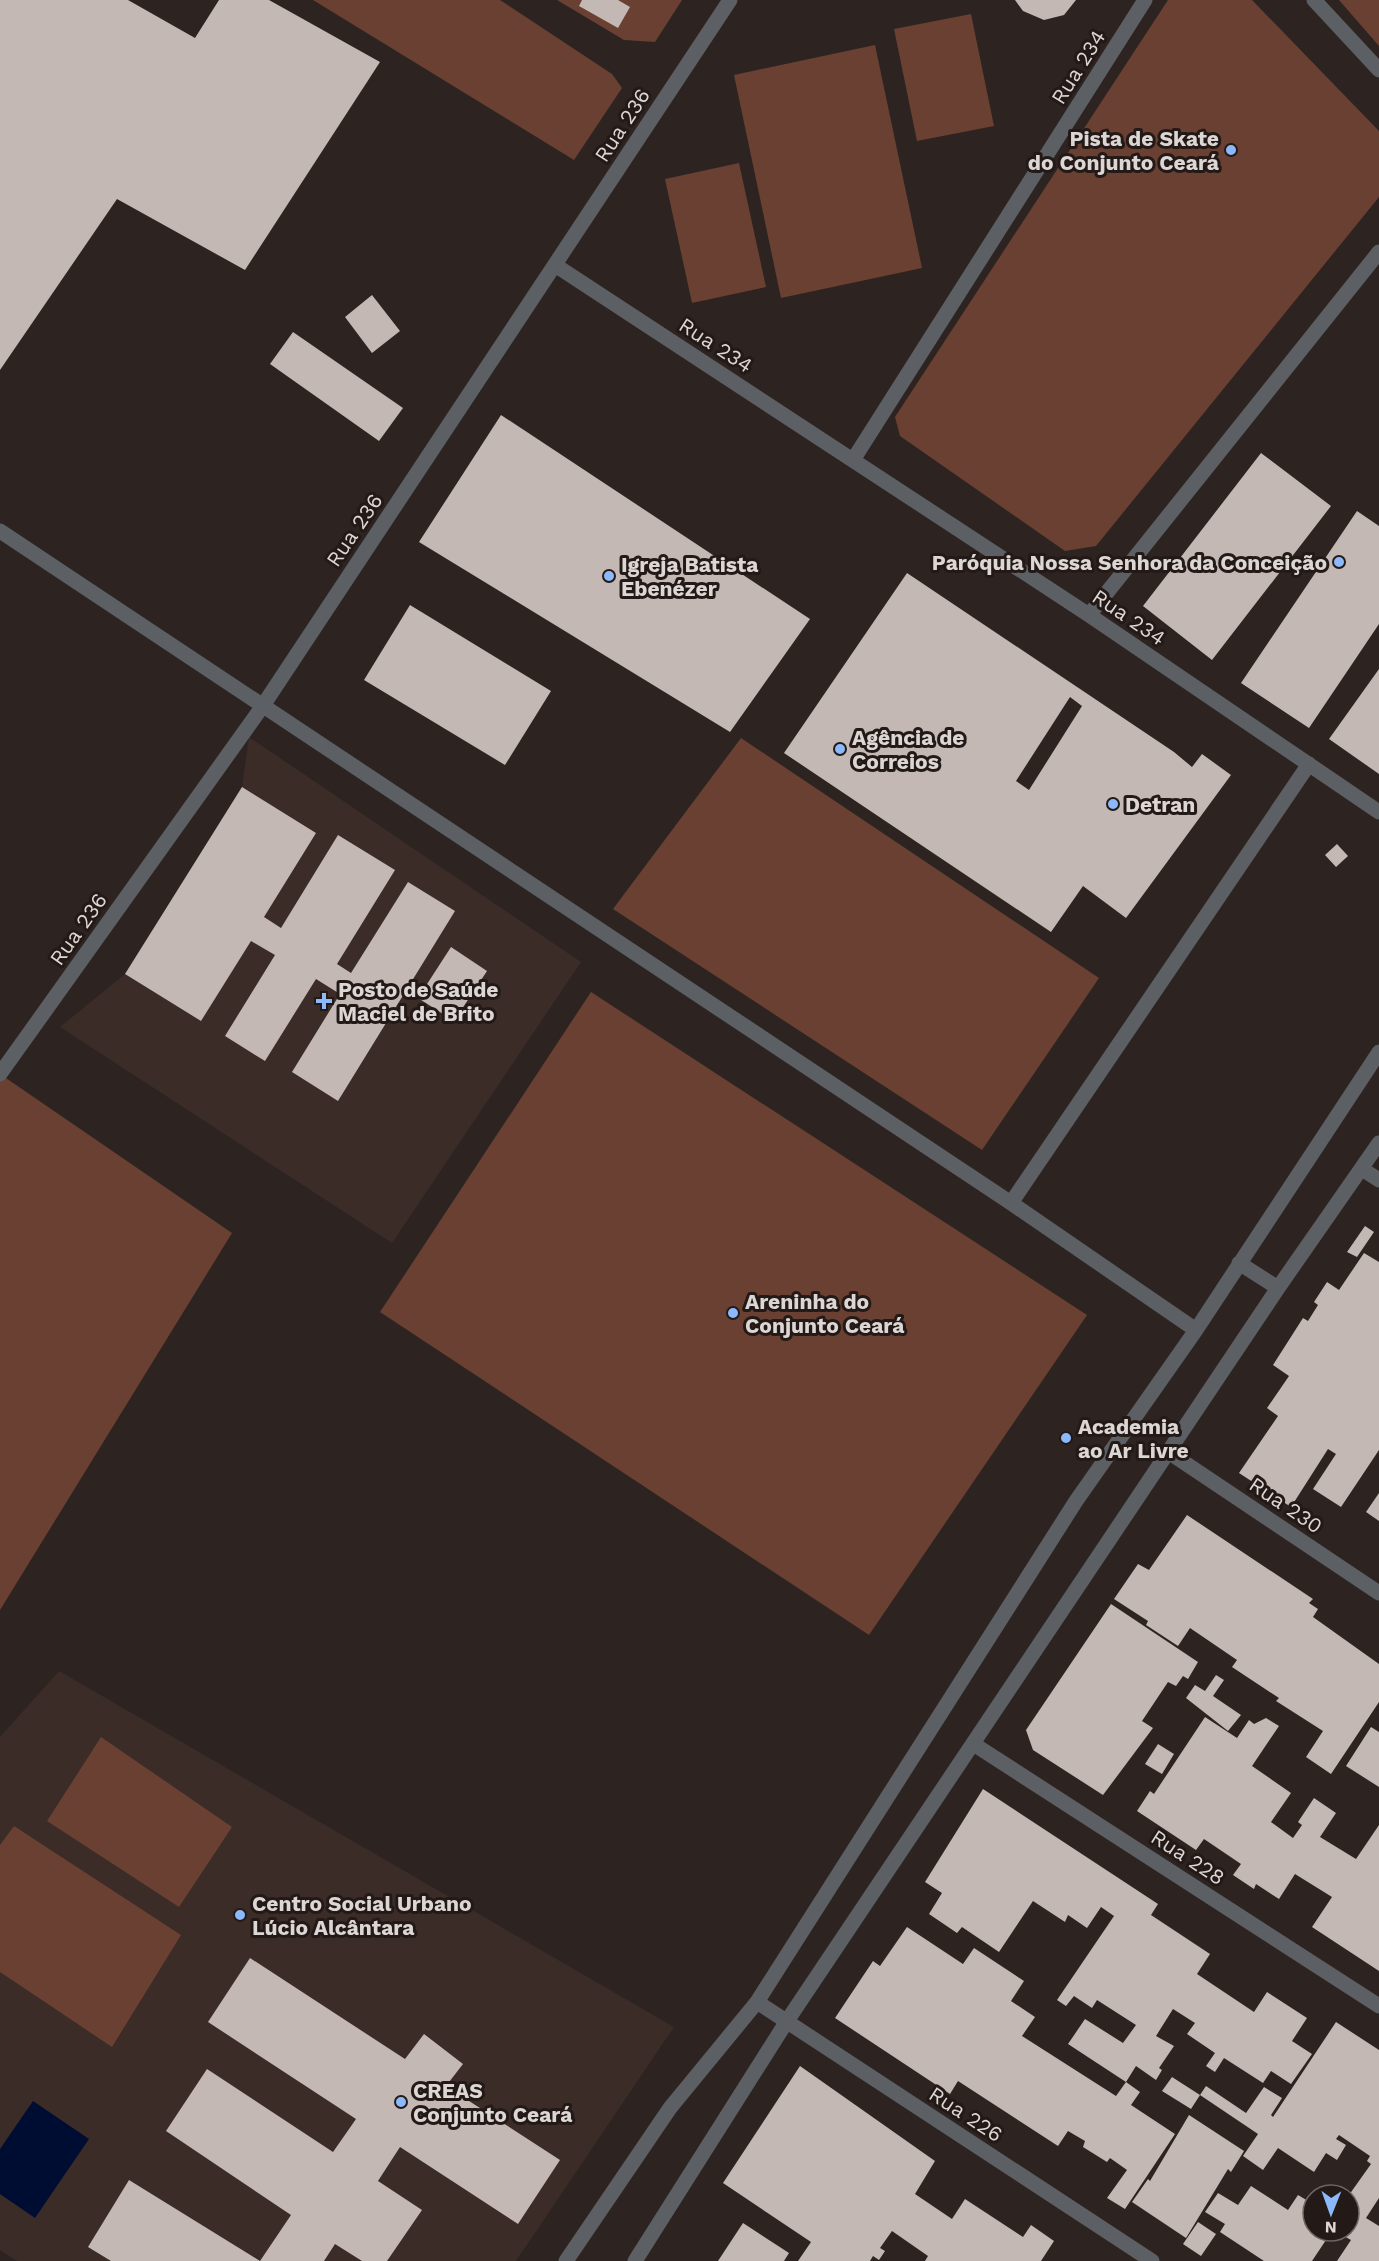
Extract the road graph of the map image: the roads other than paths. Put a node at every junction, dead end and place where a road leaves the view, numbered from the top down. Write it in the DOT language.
graph roads {
  1 [pos="730,0"];
  2 [pos="1145,0"];
  3 [pos="1314,0"];
  4 [pos="1379,70"];
  5 [pos="1379,252"];
  6 [pos="555,265"];
  7 [pos="853,460"];
  8 [pos="0,531"];
  9 [pos="1089,615"];
  10 [pos="262,707"];
  11 [pos="1309,764"];
  12 [pos="1379,812"];
  13 [pos="1379,1052"];
  14 [pos="0,1074"];
  15 [pos="1379,1143"];
  16 [pos="1362,1169"];
  17 [pos="1379,1180"];
  18 [pos="1011,1203"];
  19 [pos="1239,1263"];
  20 [pos="1278,1288"];
  21 [pos="1197,1329"];
  22 [pos="1170,1452"];
  23 [pos="1379,1593"];
  24 [pos="975,1745"];
  25 [pos="757,2002"];
  26 [pos="1379,2006"];
  27 [pos="787,2021"];
  28 [pos="566,2261"];
  29 [pos="635,2261"];
  30 [pos="1152,2261"];
  1 -- 6 [label="street, Rua 236"];
  2 -- 7 [label="street, Rua 234"];
  3 -- 4 [label="street"];
  5 -- 9 [label="street"];
  6 -- 7 [label="street, Rua 234"];
  6 -- 10 [label="street, Rua 236"];
  7 -- 9 [label="street, Rua 234"];
  8 -- 10 [label="street"];
  9 -- 11 [label="street, Rua 234"];
  10 -- 14 [label="street, Rua 236"];
  10 -- 18 [label="street"];
  11 -- 12 [label="street, Rua 234"];
  11 -- 18 [label="street"];
  13 -- 19 [label="street"];
  15 -- 16 [label="street"];
  16 -- 17 [label="street"];
  16 -- 20 [label="street"];
  18 -- 21 [label="street"];
  19 -- 20 [label="street"];
  19 -- 21 [label="street"];
  20 -- 22 [label="street"];
  21 -- 25 [label="street"];
  22 -- 23 [label="street, Rua 230"];
  22 -- 24 [label="street"];
  24 -- 26 [label="street, Rua 228"];
  24 -- 27 [label="street"];
  25 -- 27 [label="street, Rua 226"];
  25 -- 28 [label="street"];
  27 -- 29 [label="street"];
  27 -- 30 [label="street, Rua 226"];
}
